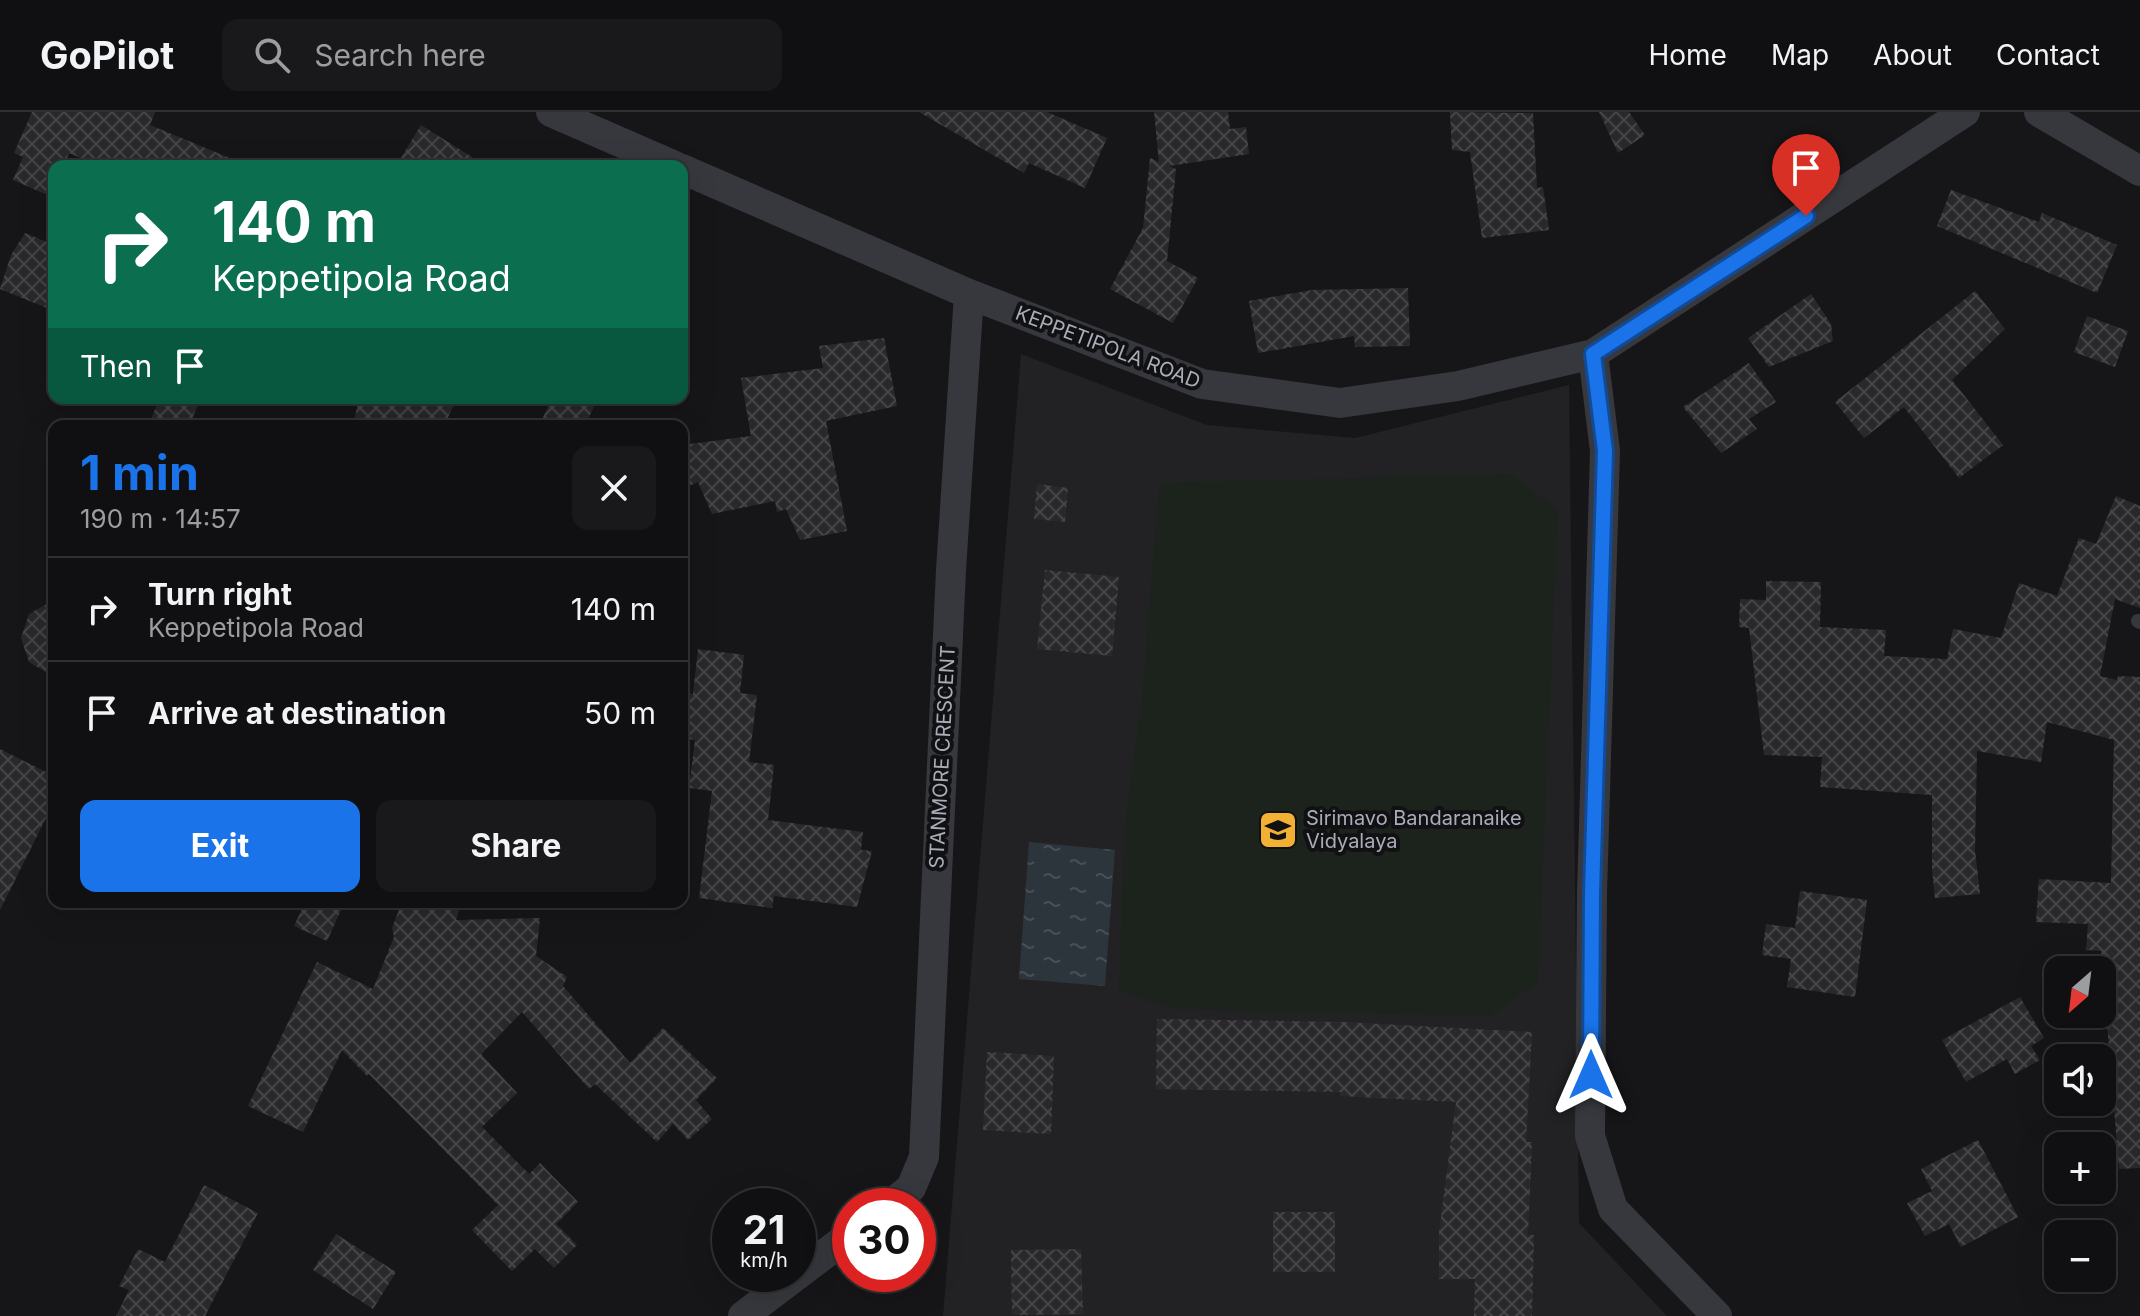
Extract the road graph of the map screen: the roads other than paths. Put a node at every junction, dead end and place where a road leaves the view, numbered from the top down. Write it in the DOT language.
graph roads {
  1 [pos="551,112"];
  2 [pos="1965,112"];
  3 [pos="2039,112"];
  4 [pos="661,160"];
  5 [pos="2140,171"];
  6 [pos="688,172"];
  7 [pos="969,294"];
  8 [pos="1593,354"];
  9 [pos="911,1188"];
  10 [pos="832,1249"];
  11 [pos="743,1316"];
  12 [pos="1717,1316"];
  1 -- 4 [label="street"];
  2 -- 8 [label="street, KEPPETIPOLA ROAD"];
  3 -- 5 [label="street"];
  6 -- 7 [label="street, KEPPETIPOLA ROAD"];
  7 -- 8 [label="street, KEPPETIPOLA ROAD"];
  7 -- 9 [label="street, STANMORE CRESCENT"];
  8 -- 12 [label="street"];
  10 -- 11 [label="street"];
}
